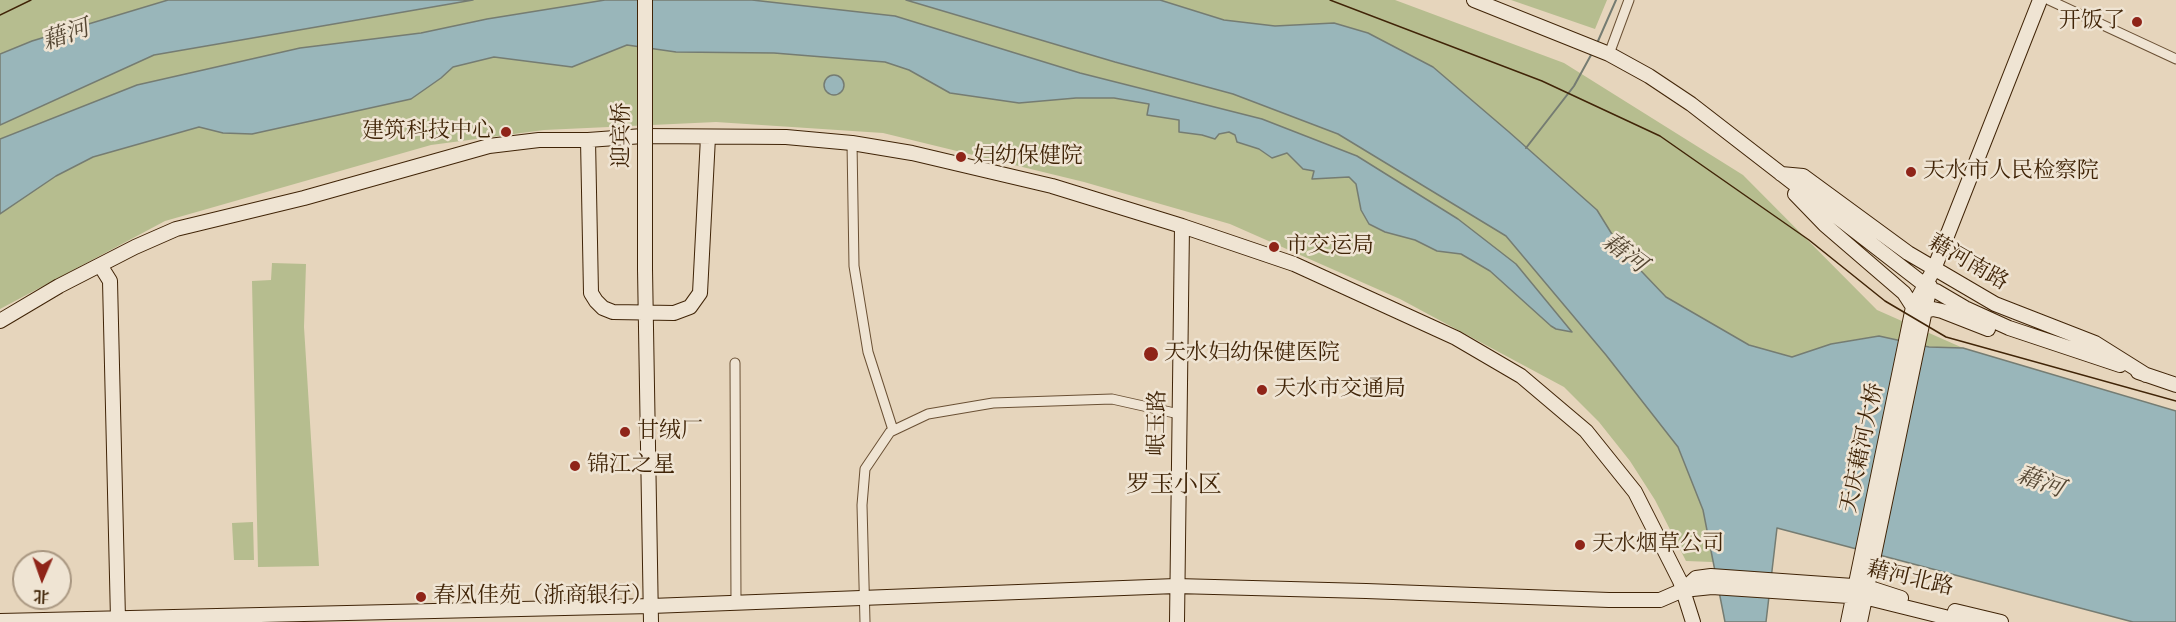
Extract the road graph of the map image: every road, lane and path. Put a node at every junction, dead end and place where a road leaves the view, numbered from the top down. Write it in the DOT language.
graph roads {
  1 [pos="645,0"];
  2 [pos="1474,0"];
  3 [pos="1629,0"];
  4 [pos="2040,0"];
  5 [pos="2049,0"];
  6 [pos="1609,54"];
  7 [pos="2176,59"];
  8 [pos="708,136"];
  9 [pos="588,140"];
  10 [pos="852,143"];
  11 [pos="1779,173"];
  12 [pos="1182,226"];
  13 [pos="100,265"];
  14 [pos="1934,269"];
  15 [pos="1921,282"];
  16 [pos="1936,291"];
  17 [pos="1919,309"];
  18 [pos="646,313"];
  19 [pos="0,321"];
  20 [pos="735,363"];
  21 [pos="2115,363"];
  22 [pos="2146,375"];
  23 [pos="2176,385"];
  24 [pos="1179,414"];
  25 [pos="893,430"];
  26 [pos="1176,586"];
  27 [pos="1683,590"];
  28 [pos="1860,592"];
  29 [pos="864,599"];
  30 [pos="736,603"];
  31 [pos="651,606"];
  32 [pos="347,618"];
  33 [pos="239,619"];
  34 [pos="0,621"];
  35 [pos="118,621"];
  36 [pos="651,622"];
  37 [pos="865,622"];
  38 [pos="1177,622"];
  39 [pos="1683,622"];
  40 [pos="1693,622"];
  41 [pos="1848,622"];
  42 [pos="1860,622"];
  43 [pos="1965,622"];
  44 [pos="2001,622"];
  1 -- 18 [label="main road, 迎宾桥, bridge"];
  2 -- 6 [label="main road, 藉河南路"];
  3 -- 6 [label="street"];
  4 -- 14 [label="main road, 天庆藉河大桥"];
  5 -- 7 [label="street"];
  6 -- 11 [label="main road, 藉河南路"];
  8 -- 9 [label="main road"];
  8 -- 10 [label="main road"];
  8 -- 18 [label="main road"];
  9 -- 13 [label="main road"];
  9 -- 18 [label="main road"];
  10 -- 12 [label="main road"];
  10 -- 25 [label="street"];
  11 -- 14 [label="main road, 藉河南路"];
  11 -- 15 [label="main road, 藉河南路"];
  11 -- 17 [label="main road, 藉河南路"];
  12 -- 24 [label="main road, 岷玉路"];
  12 -- 27 [label="main road"];
  13 -- 19 [label="main road"];
  13 -- 35 [label="main road"];
  14 -- 17 [label="main road, 天庆藉河大桥"];
  14 -- 22 [label="main road, 藉河南路"];
  16 -- 21 [label="main road, 藉河南路"];
  17 -- 21 [label="main road, 藉河南路"];
  17 -- 28 [label="main road, 天庆藉河大桥"];
  18 -- 31 [label="main road, 迎宾桥"];
  20 -- 30 [label="street"];
  21 -- 22 [label="main road, 藉河南路"];
  22 -- 23 [label="main road, 藉河南路"];
  24 -- 25 [label="street"];
  24 -- 26 [label="main road, 岷玉路"];
  25 -- 29 [label="street"];
  26 -- 27 [label="main road, 藉河北路"];
  26 -- 29 [label="main road, 藉河北路"];
  26 -- 38 [label="main road, 岷玉路"];
  27 -- 28 [label="main road, 藉河北路"];
  27 -- 39 [label="main road"];
  27 -- 40 [label="main road"];
  28 -- 41 [label="main road"];
  28 -- 42 [label="main road"];
  28 -- 43 [label="main road, 藉河北路"];
  28 -- 44 [label="main road, 藉河北路"];
  29 -- 30 [label="main road, 藉河北路"];
  29 -- 37 [label="street"];
  30 -- 31 [label="main road, 藉河北路"];
  31 -- 32 [label="main road, 藉河北路"];
  31 -- 36 [label="main road, 迎宾桥"];
  32 -- 33 [label="main road, 藉河北路"];
  33 -- 35 [label="main road, 藉河北路"];
  34 -- 35 [label="main road, 藉河北路"];
}
